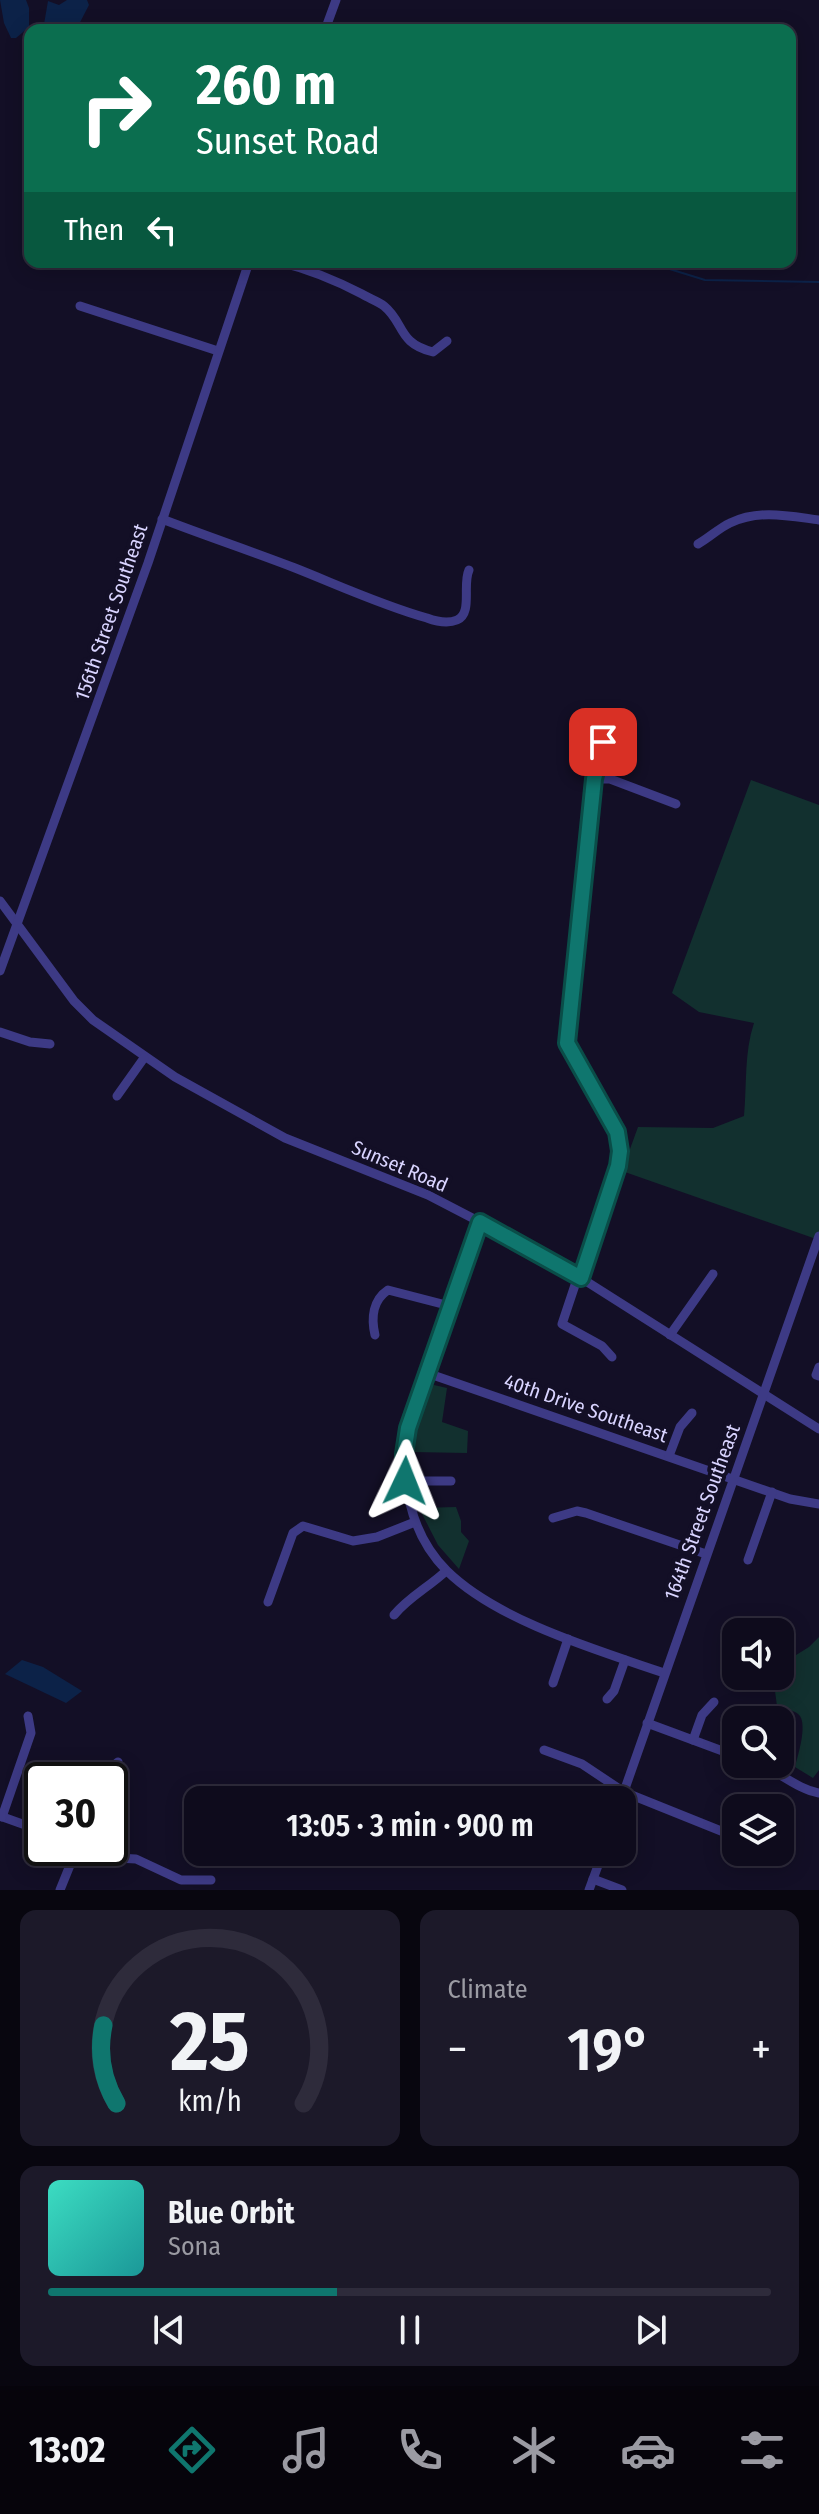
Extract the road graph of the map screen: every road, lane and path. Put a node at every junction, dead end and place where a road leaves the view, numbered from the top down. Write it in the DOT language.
graph roads {
  1 [pos="336,0"];
  2 [pos="327,24"];
  3 [pos="247,268"];
  4 [pos="304,268"];
  5 [pos="80,306"];
  6 [pos="447,341"];
  7 [pos="218,351"];
  8 [pos="162,519"];
  9 [pos="819,520"];
  10 [pos="698,544"];
  11 [pos="469,570"];
  12 [pos="603,742"];
  13 [pos="594,779"];
  14 [pos="676,804"];
  15 [pos="0,901"];
  16 [pos="16,924"];
  17 [pos="0,971"];
  18 [pos="0,1032"];
  19 [pos="50,1044"];
  20 [pos="144,1058"];
  21 [pos="117,1096"];
  22 [pos="480,1222"];
  23 [pos="819,1236"];
  24 [pos="713,1274"];
  25 [pos="580,1277"];
  26 [pos="450,1306"];
  27 [pos="375,1335"];
  28 [pos="670,1335"];
  29 [pos="612,1357"];
  30 [pos="427,1373"];
  31 [pos="763,1395"];
  32 [pos="692,1413"];
  33 [pos="819,1429"];
  34 [pos="669,1456"];
  35 [pos="733,1478"];
  36 [pos="405,1481"];
  37 [pos="451,1481"];
  38 [pos="772,1492"];
  39 [pos="819,1504"];
  40 [pos="553,1518"];
  41 [pos="415,1522"];
  42 [pos="706,1554"];
  43 [pos="748,1560"];
  44 [pos="446,1571"];
  45 [pos="268,1602"];
  46 [pos="394,1615"];
  47 [pos="568,1639"];
  48 [pos="625,1660"];
  49 [pos="664,1673"];
  50 [pos="553,1683"];
  51 [pos="607,1699"];
  52 [pos="714,1702"];
  53 [pos="28,1716"];
  54 [pos="647,1723"];
  55 [pos="693,1740"];
  56 [pos="544,1750"];
  57 [pos="722,1751"];
  58 [pos="788,1778"];
  59 [pos="610,1786"];
  60 [pos="625,1786"];
  61 [pos="819,1793"];
  62 [pos="636,1801"];
  63 [pos="1,1816"];
  64 [pos="24,1824"];
  65 [pos="722,1832"];
  66 [pos="128,1859"];
  67 [pos="70,1866"];
  68 [pos="598,1866"];
  69 [pos="593,1879"];
  70 [pos="211,1880"];
  71 [pos="60,1890"];
  72 [pos="589,1890"];
  73 [pos="622,1890"];
  1 -- 2 [label="street"];
  3 -- 7 [label="street, 156th Street Southeast"];
  4 -- 6 [label="street"];
  5 -- 7 [label="street"];
  7 -- 8 [label="street, 156th Street Southeast"];
  8 -- 11 [label="street"];
  8 -- 16 [label="street, 156th Street Southeast"];
  9 -- 10 [label="street"];
  12 -- 13 [label="street"];
  13 -- 14 [label="street"];
  13 -- 25 [label="street"];
  15 -- 16 [label="street, Sunset Road"];
  16 -- 17 [label="street, 156th Street Southeast"];
  16 -- 20 [label="street, Sunset Road"];
  18 -- 19 [label="street"];
  20 -- 21 [label="street"];
  20 -- 22 [label="street, Sunset Road"];
  22 -- 25 [label="street, Sunset Road"];
  22 -- 26 [label="street"];
  23 -- 31 [label="street, 164th Street Southeast"];
  24 -- 28 [label="street"];
  25 -- 28 [label="street, Sunset Road"];
  25 -- 29 [label="street"];
  26 -- 27 [label="street"];
  26 -- 30 [label="street"];
  28 -- 31 [label="street, Sunset Road"];
  30 -- 34 [label="street, 40th Drive Southeast"];
  30 -- 36 [label="street"];
  31 -- 33 [label="street, Sunset Road"];
  31 -- 35 [label="street, 164th Street Southeast"];
  32 -- 34 [label="street"];
  34 -- 35 [label="street, 40th Drive Southeast"];
  35 -- 38 [label="street, 40th Drive Southeast"];
  35 -- 42 [label="street, 164th Street Southeast"];
  36 -- 37 [label="street"];
  36 -- 41 [label="street"];
  38 -- 39 [label="street, 40th Drive Southeast"];
  38 -- 43 [label="street"];
  40 -- 42 [label="street"];
  41 -- 44 [label="street"];
  41 -- 45 [label="street"];
  42 -- 49 [label="street, 164th Street Southeast"];
  44 -- 46 [label="street"];
  44 -- 47 [label="street"];
  47 -- 48 [label="street"];
  47 -- 50 [label="street"];
  48 -- 49 [label="street"];
  48 -- 51 [label="street"];
  49 -- 54 [label="street, 164th Street Southeast"];
  52 -- 55 [label="street"];
  53 -- 63 [label="street"];
  54 -- 55 [label="street"];
  54 -- 60 [label="street, 164th Street Southeast"];
  55 -- 57 [label="street"];
  56 -- 59 [label="street"];
  58 -- 61 [label="street"];
  62 -- 65 [label="street"];
  63 -- 64 [label="street"];
  66 -- 70 [label="street"];
  67 -- 71 [label="street"];
  68 -- 69 [label="street"];
  69 -- 72 [label="street"];
  69 -- 73 [label="street"];
}
